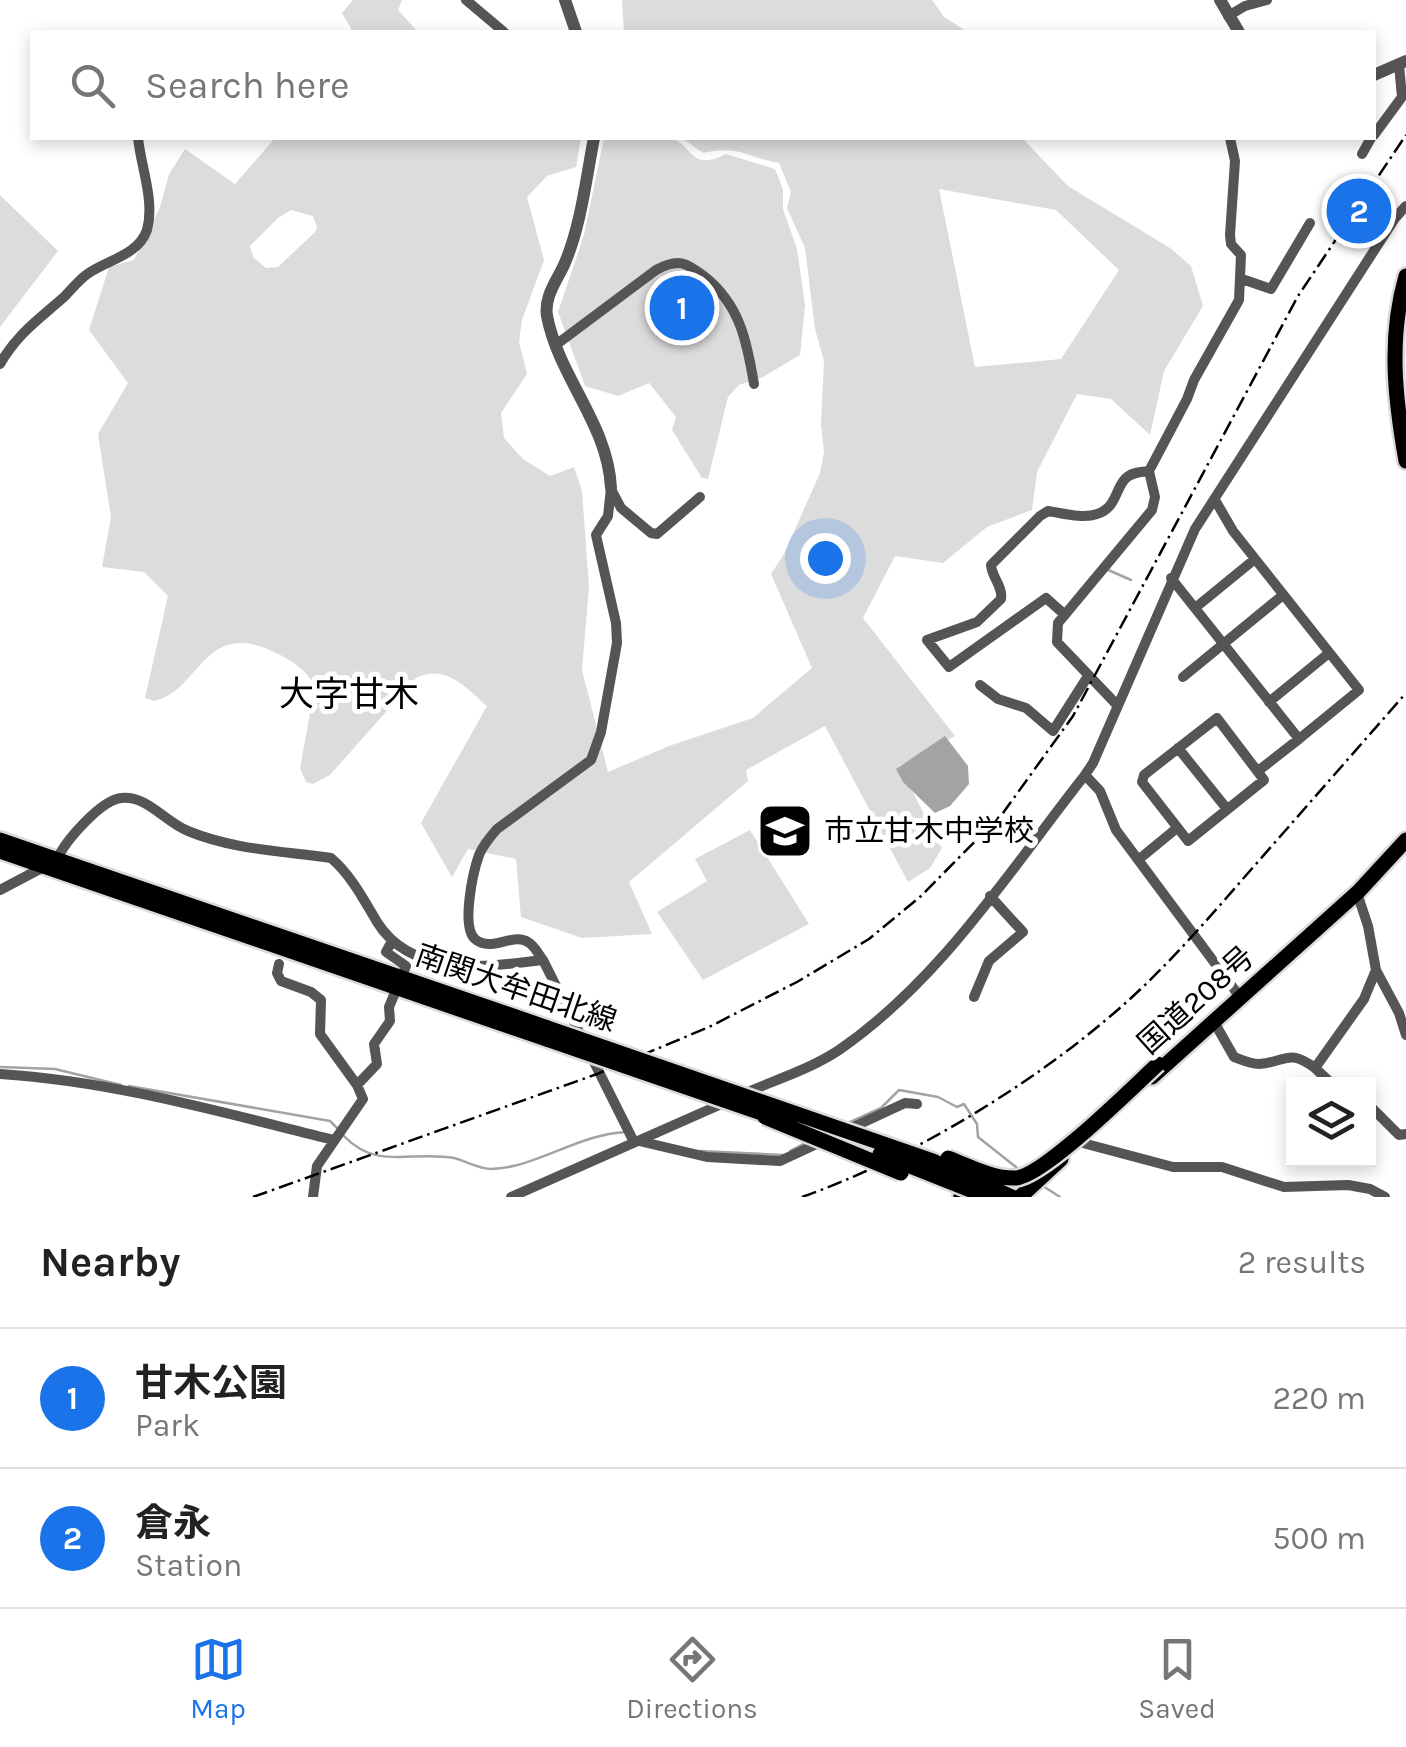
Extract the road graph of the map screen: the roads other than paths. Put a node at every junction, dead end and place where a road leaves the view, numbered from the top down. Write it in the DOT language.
graph roads {
  1 [pos="466,0"];
  2 [pos="565,0"];
  3 [pos="1220,0"];
  4 [pos="1267,0"];
  5 [pos="1228,16"];
  6 [pos="502,30"];
  7 [pos="575,30"];
  8 [pos="1237,30"];
  9 [pos="1402,63"];
  10 [pos="1376,74"];
  11 [pos="1376,131"];
  12 [pos="138,140"];
  13 [pos="594,140"];
  14 [pos="1230,140"];
  15 [pos="1370,140"];
  16 [pos="1362,154"];
  17 [pos="1406,206"];
  18 [pos="1310,222"];
  19 [pos="1406,276"];
  20 [pos="1242,279"];
  21 [pos="557,344"];
  22 [pos="0,364"];
  23 [pos="754,384"];
  24 [pos="1406,461"];
  25 [pos="1149,471"];
  26 [pos="610,488"];
  27 [pos="700,496"];
  28 [pos="1215,500"];
  29 [pos="1255,559"];
  30 [pos="1171,578"];
  31 [pos="1283,595"];
  32 [pos="1195,608"];
  33 [pos="1064,614"];
  34 [pos="1224,644"];
  35 [pos="1329,653"];
  36 [pos="1088,676"];
  37 [pos="1183,678"];
  38 [pos="980,686"];
  39 [pos="1269,702"];
  40 [pos="1118,706"];
  41 [pos="1298,739"];
  42 [pos="1178,748"];
  43 [pos="1258,772"];
  44 [pos="1084,775"];
  45 [pos="1227,810"];
  46 [pos="1177,828"];
  47 [pos="0,840"];
  48 [pos="1406,840"];
  49 [pos="0,851"];
  50 [pos="58,860"];
  51 [pos="1138,860"];
  52 [pos="41,866"];
  53 [pos="0,890"];
  54 [pos="1357,894"];
  55 [pos="990,896"];
  56 [pos="392,941"];
  57 [pos="543,960"];
  58 [pos="280,964"];
  59 [pos="1376,970"];
  60 [pos="400,984"];
  61 [pos="974,996"];
  62 [pos="1240,996"];
  63 [pos="1210,1024"];
  64 [pos="548,1034"];
  65 [pos="1406,1035"];
  66 [pos="1315,1068"];
  67 [pos="0,1074"];
  68 [pos="1325,1077"];
  69 [pos="357,1086"];
  70 [pos="917,1104"];
  71 [pos="754,1110"];
  72 [pos="1376,1112"];
  73 [pos="800,1116"];
  74 [pos="1406,1134"];
  75 [pos="334,1140"];
  76 [pos="636,1142"];
  77 [pos="1079,1142"];
  78 [pos="962,1196"];
  79 [pos="1023,1196"];
  80 [pos="313,1197"];
  81 [pos="512,1197"];
  82 [pos="988,1197"];
  83 [pos="1385,1197"];
  1 -- 6 [label="street"];
  2 -- 7 [label="street"];
  3 -- 5 [label="street"];
  4 -- 5 [label="street"];
  5 -- 8 [label="street"];
  9 -- 10 [label="street"];
  9 -- 11 [label="street"];
  12 -- 22 [label="street"];
  13 -- 21 [label="street"];
  14 -- 20 [label="street"];
  15 -- 16 [label="street"];
  17 -- 28 [label="street"];
  18 -- 20 [label="street"];
  19 -- 24 [label="main road"];
  20 -- 25 [label="street"];
  21 -- 23 [label="street"];
  21 -- 26 [label="street"];
  25 -- 33 [label="street"];
  25 -- 33 [label="street"];
  26 -- 27 [label="street"];
  26 -- 57 [label="street"];
  28 -- 29 [label="street"];
  28 -- 30 [label="street"];
  29 -- 31 [label="street"];
  29 -- 32 [label="street"];
  30 -- 32 [label="street"];
  30 -- 40 [label="street"];
  31 -- 34 [label="street"];
  31 -- 35 [label="street"];
  32 -- 34 [label="street"];
  33 -- 36 [label="street"];
  34 -- 37 [label="street"];
  34 -- 39 [label="street"];
  35 -- 39 [label="street"];
  35 -- 41 [label="street"];
  36 -- 38 [label="street"];
  36 -- 40 [label="street"];
  39 -- 41 [label="street"];
  40 -- 44 [label="street"];
  41 -- 43 [label="street"];
  42 -- 43 [label="street"];
  42 -- 45 [label="street"];
  42 -- 46 [label="street"];
  43 -- 45 [label="street"];
  44 -- 51 [label="street"];
  44 -- 55 [label="street"];
  45 -- 46 [label="street"];
  46 -- 51 [label="street"];
  47 -- 50 [label="main road, 南関大牟田北線"];
  48 -- 54 [label="main road, 国道208号"];
  49 -- 52 [label="main road, 南関大牟田北線"];
  50 -- 52 [label="street"];
  50 -- 56 [label="street"];
  50 -- 60 [label="main road, 南関大牟田北線"];
  51 -- 62 [label="street"];
  52 -- 53 [label="street"];
  52 -- 60 [label="main road, 南関大牟田北線"];
  54 -- 59 [label="street"];
  54 -- 62 [label="main road, 国道208号"];
  55 -- 61 [label="street"];
  55 -- 76 [label="street"];
  56 -- 57 [label="street"];
  56 -- 60 [label="street"];
  57 -- 76 [label="street"];
  58 -- 69 [label="street"];
  59 -- 65 [label="street"];
  59 -- 66 [label="street"];
  60 -- 64 [label="main road, 南関大牟田北線"];
  60 -- 69 [label="street"];
  62 -- 63 [label="main road, 国道208号"];
  63 -- 66 [label="street"];
  63 -- 73 [label="main road, bridge"];
  63 -- 77 [label="main road, 国道208号"];
  64 -- 71 [label="main road, 南関大牟田北線, bridge"];
  64 -- 73 [label="main road, 南関大牟田北線, bridge"];
  66 -- 68 [label="street"];
  67 -- 75 [label="street"];
  69 -- 75 [label="street"];
  70 -- 76 [label="street"];
  71 -- 78 [label="main road, bridge"];
  71 -- 82 [label="main road, 南関大牟田北線, bridge"];
  72 -- 74 [label="street"];
  73 -- 79 [label="main road, 南関大牟田北線, bridge"];
  75 -- 80 [label="street"];
  76 -- 81 [label="street"];
  77 -- 79 [label="main road, 国道208号"];
  77 -- 83 [label="street"];
}
